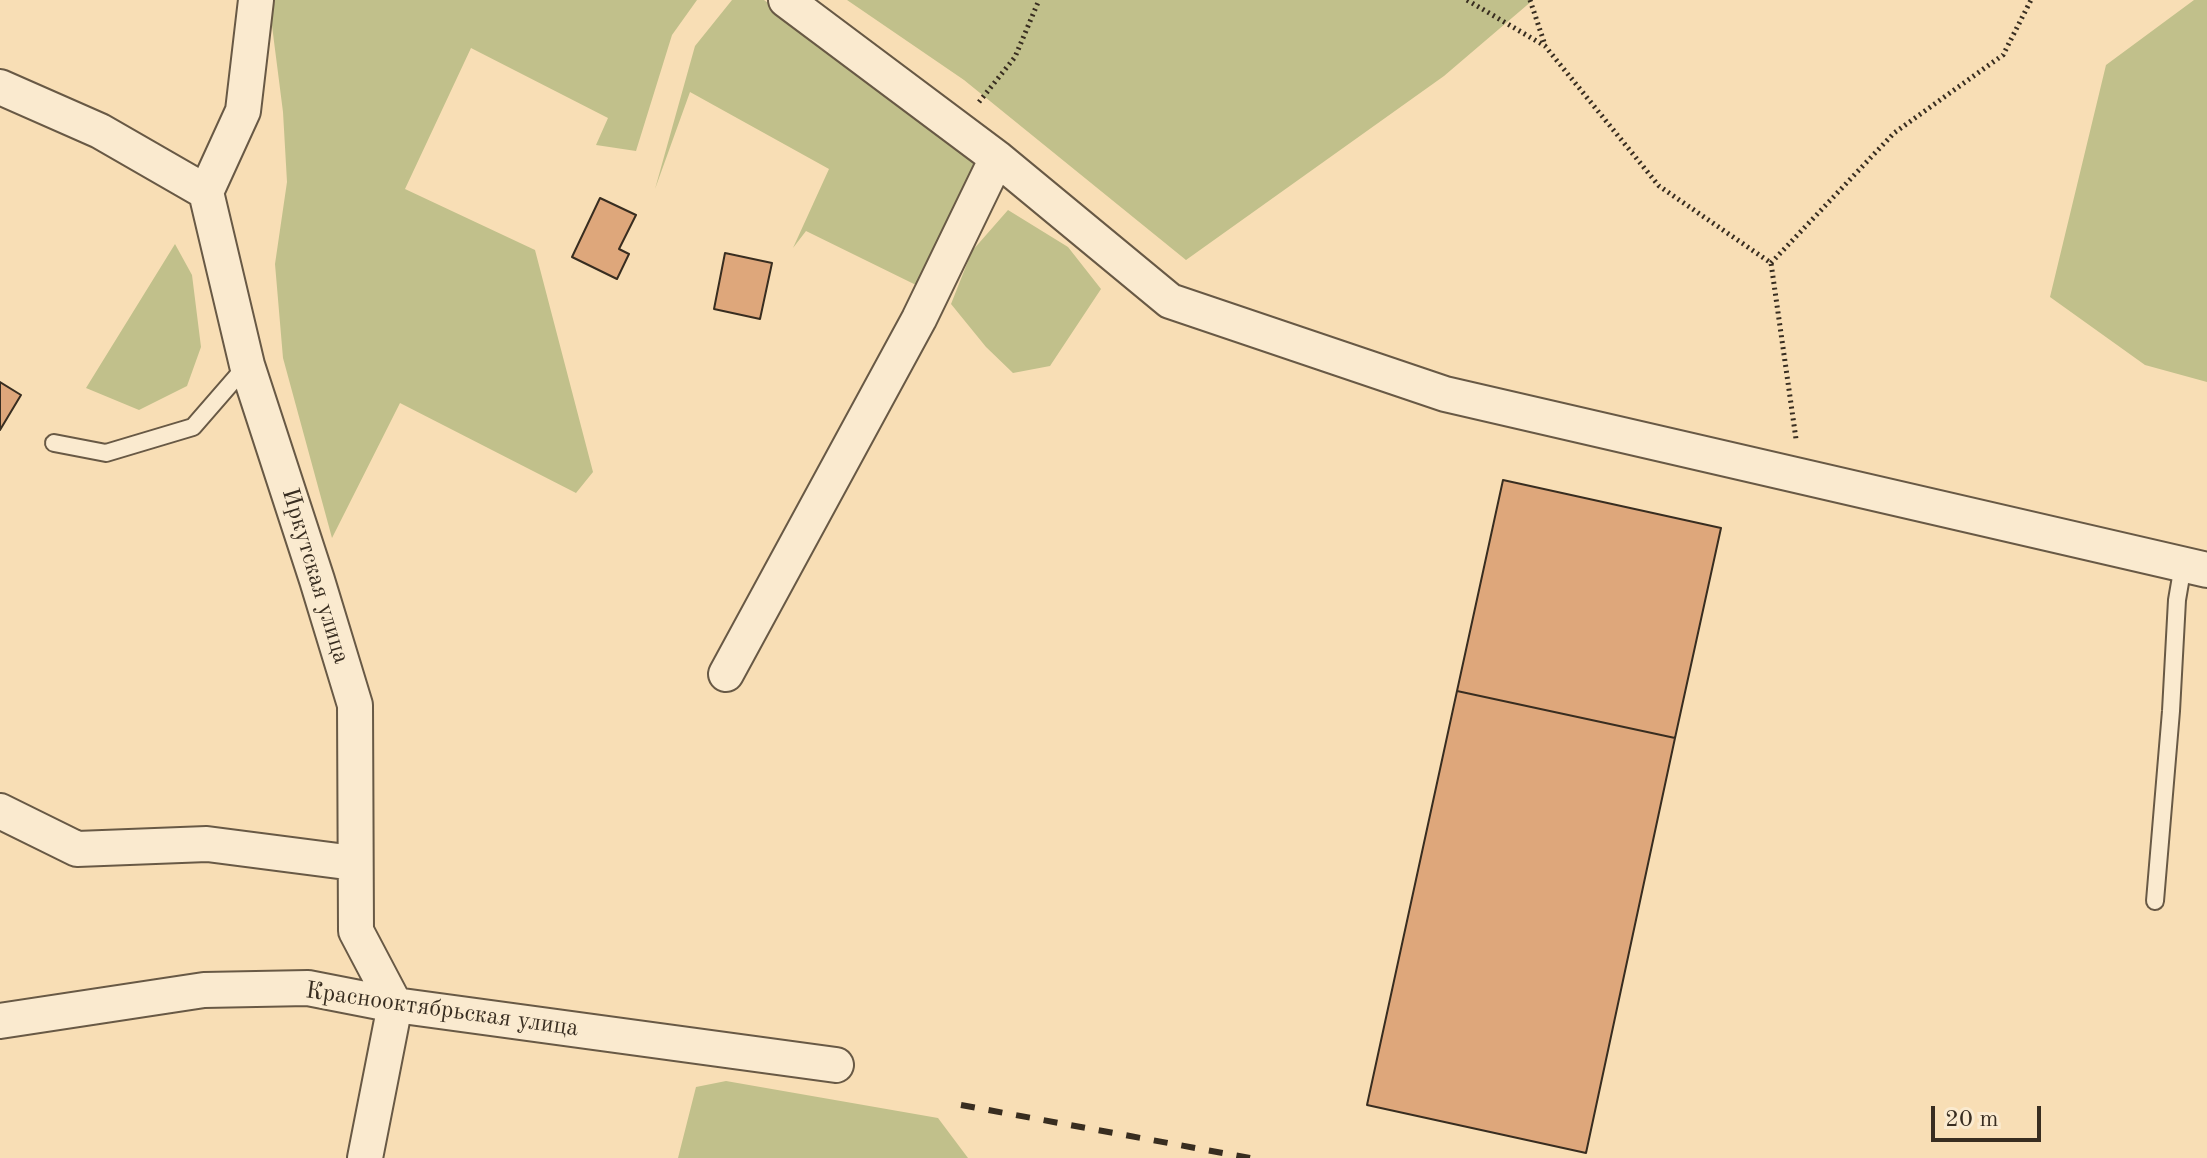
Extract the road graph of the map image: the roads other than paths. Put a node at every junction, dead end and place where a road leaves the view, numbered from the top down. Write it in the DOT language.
graph roads {
  1 [pos="256,0"];
  2 [pos="786,0"];
  3 [pos="0,87"];
  4 [pos="997,158"];
  5 [pos="206,192"];
  6 [pos="247,365"];
  7 [pos="54,443"];
  8 [pos="2195,568"];
  9 [pos="726,674"];
  10 [pos="0,811"];
  11 [pos="354,863"];
  12 [pos="2155,901"];
  13 [pos="395,1005"];
  14 [pos="0,1021"];
  15 [pos="836,1065"];
  16 [pos="365,1158"];
  1 -- 5 [label="street"];
  2 -- 4 [label="street"];
  3 -- 5 [label="street"];
  4 -- 8 [label="street"];
  4 -- 9 [label="street"];
  5 -- 6 [label="street, Иркутская улица"];
  6 -- 7 [label="lane"];
  6 -- 11 [label="street, Иркутская улица"];
  8 -- 12 [label="lane"];
  10 -- 11 [label="street"];
  11 -- 13 [label="street, Иркутская улица"];
  13 -- 14 [label="street, Краснооктябрьская улица"];
  13 -- 15 [label="street, Краснооктябрьская улица"];
  13 -- 16 [label="street"];
}
